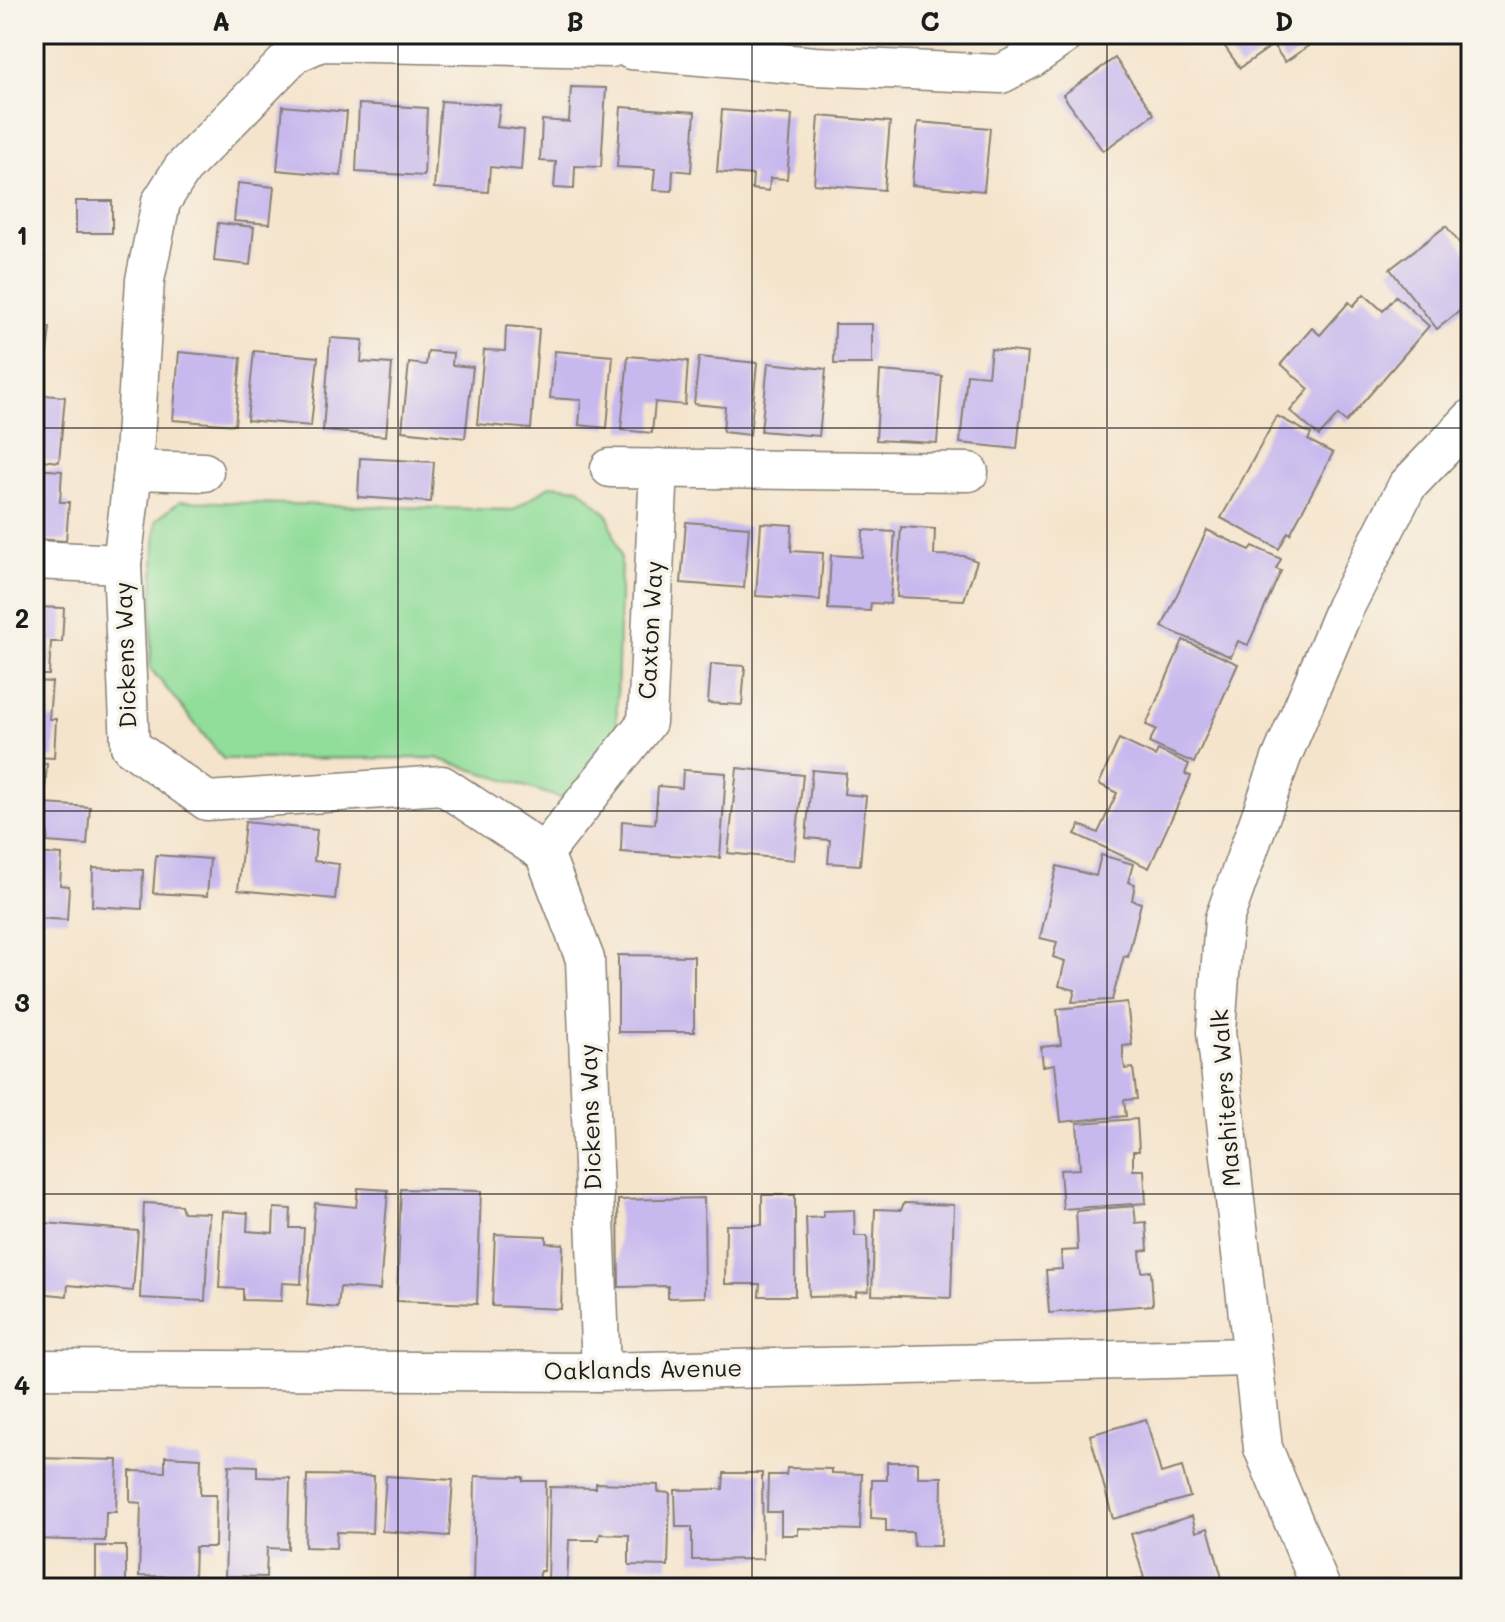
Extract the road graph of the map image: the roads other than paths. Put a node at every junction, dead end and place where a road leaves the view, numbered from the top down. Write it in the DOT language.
graph roads {
  1 [pos="1066,34"];
  2 [pos="816,50"];
  3 [pos="1471,419"];
  4 [pos="610,468"];
  5 [pos="659,468"];
  6 [pos="133,470"];
  7 [pos="204,472"];
  8 [pos="969,472"];
  9 [pos="34,560"];
  10 [pos="122,564"];
  11 [pos="544,853"];
  12 [pos="1251,1357"];
  13 [pos="34,1369"];
  14 [pos="601,1372"];
  15 [pos="1321,1588"];
  1 -- 2 [label="street, Dickens Way"];
  2 -- 6 [label="street, Dickens Way"];
  3 -- 12 [label="street, Mashiters Walk"];
  4 -- 5 [label="street"];
  5 -- 8 [label="street"];
  5 -- 11 [label="street, Caxton Way"];
  6 -- 7 [label="street"];
  6 -- 10 [label="street, Dickens Way"];
  9 -- 10 [label="street"];
  10 -- 11 [label="street, Dickens Way"];
  11 -- 14 [label="street, Dickens Way"];
  12 -- 14 [label="street, Oaklands Avenue"];
  12 -- 15 [label="street, Mashiters Walk"];
  13 -- 14 [label="street, Oaklands Avenue"];
}
